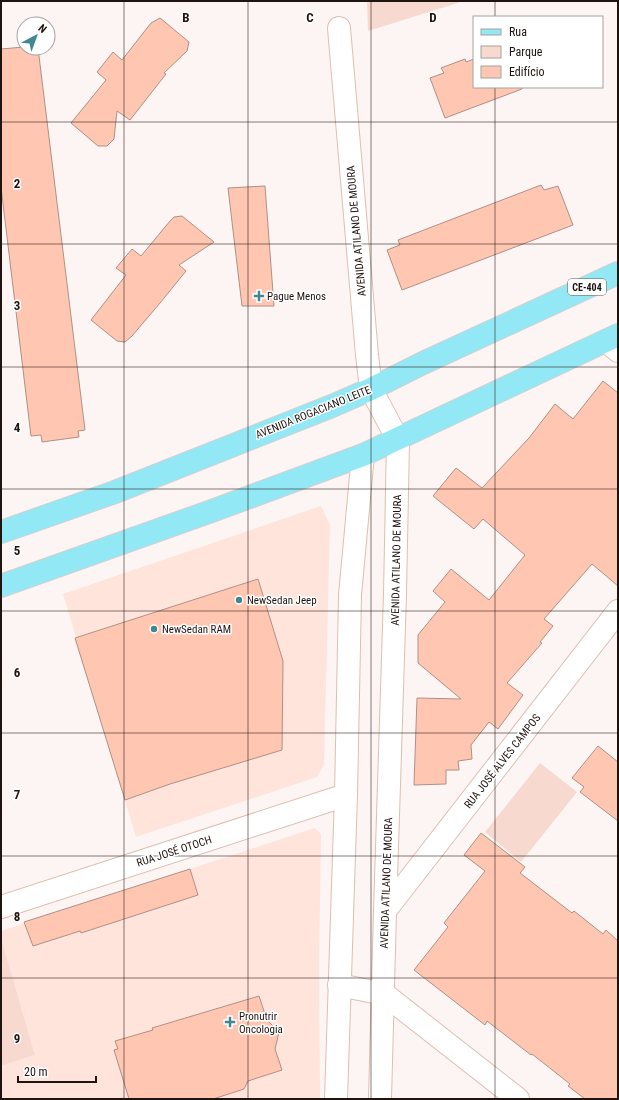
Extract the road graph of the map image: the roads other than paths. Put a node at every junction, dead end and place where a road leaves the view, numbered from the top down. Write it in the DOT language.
graph roads {
  1 [pos="339,28"];
  2 [pos="618,273"];
  3 [pos="614,343"];
  4 [pos="371,389"];
  5 [pos="398,440"];
  6 [pos="363,456"];
  7 [pos="1,532"];
  8 [pos="1,586"];
  9 [pos="618,611"];
  10 [pos="346,795"];
  11 [pos="1,907"];
  12 [pos="385,911"];
  13 [pos="340,985"];
  14 [pos="384,994"];
  15 [pos="336,1099"];
  16 [pos="380,1099"];
  17 [pos="518,1099"];
  1 -- 4 [label="street, AVENIDA ATILANO DE MOURA"];
  2 -- 4 [label="main road, AVENIDA ROGACIANO LEITE / CE-404"];
  3 -- 5 [label="main road"];
  4 -- 5 [label="street, AVENIDA ATILANO DE MOURA"];
  4 -- 7 [label="main road, AVENIDA ROGACIANO LEITE"];
  5 -- 6 [label="main road"];
  5 -- 12 [label="street, AVENIDA ATILANO DE MOURA"];
  6 -- 8 [label="main road"];
  6 -- 10 [label="street"];
  9 -- 12 [label="street, RUA JOSÉ ALVES CAMPOS"];
  10 -- 11 [label="street, RUA JOSÉ OTOCH"];
  10 -- 13 [label="street"];
  12 -- 14 [label="street, AVENIDA ATILANO DE MOURA"];
  13 -- 14 [label="street"];
  13 -- 15 [label="street"];
  14 -- 16 [label="street, AVENIDA ATILANO DE MOURA"];
  14 -- 17 [label="street"];
}
